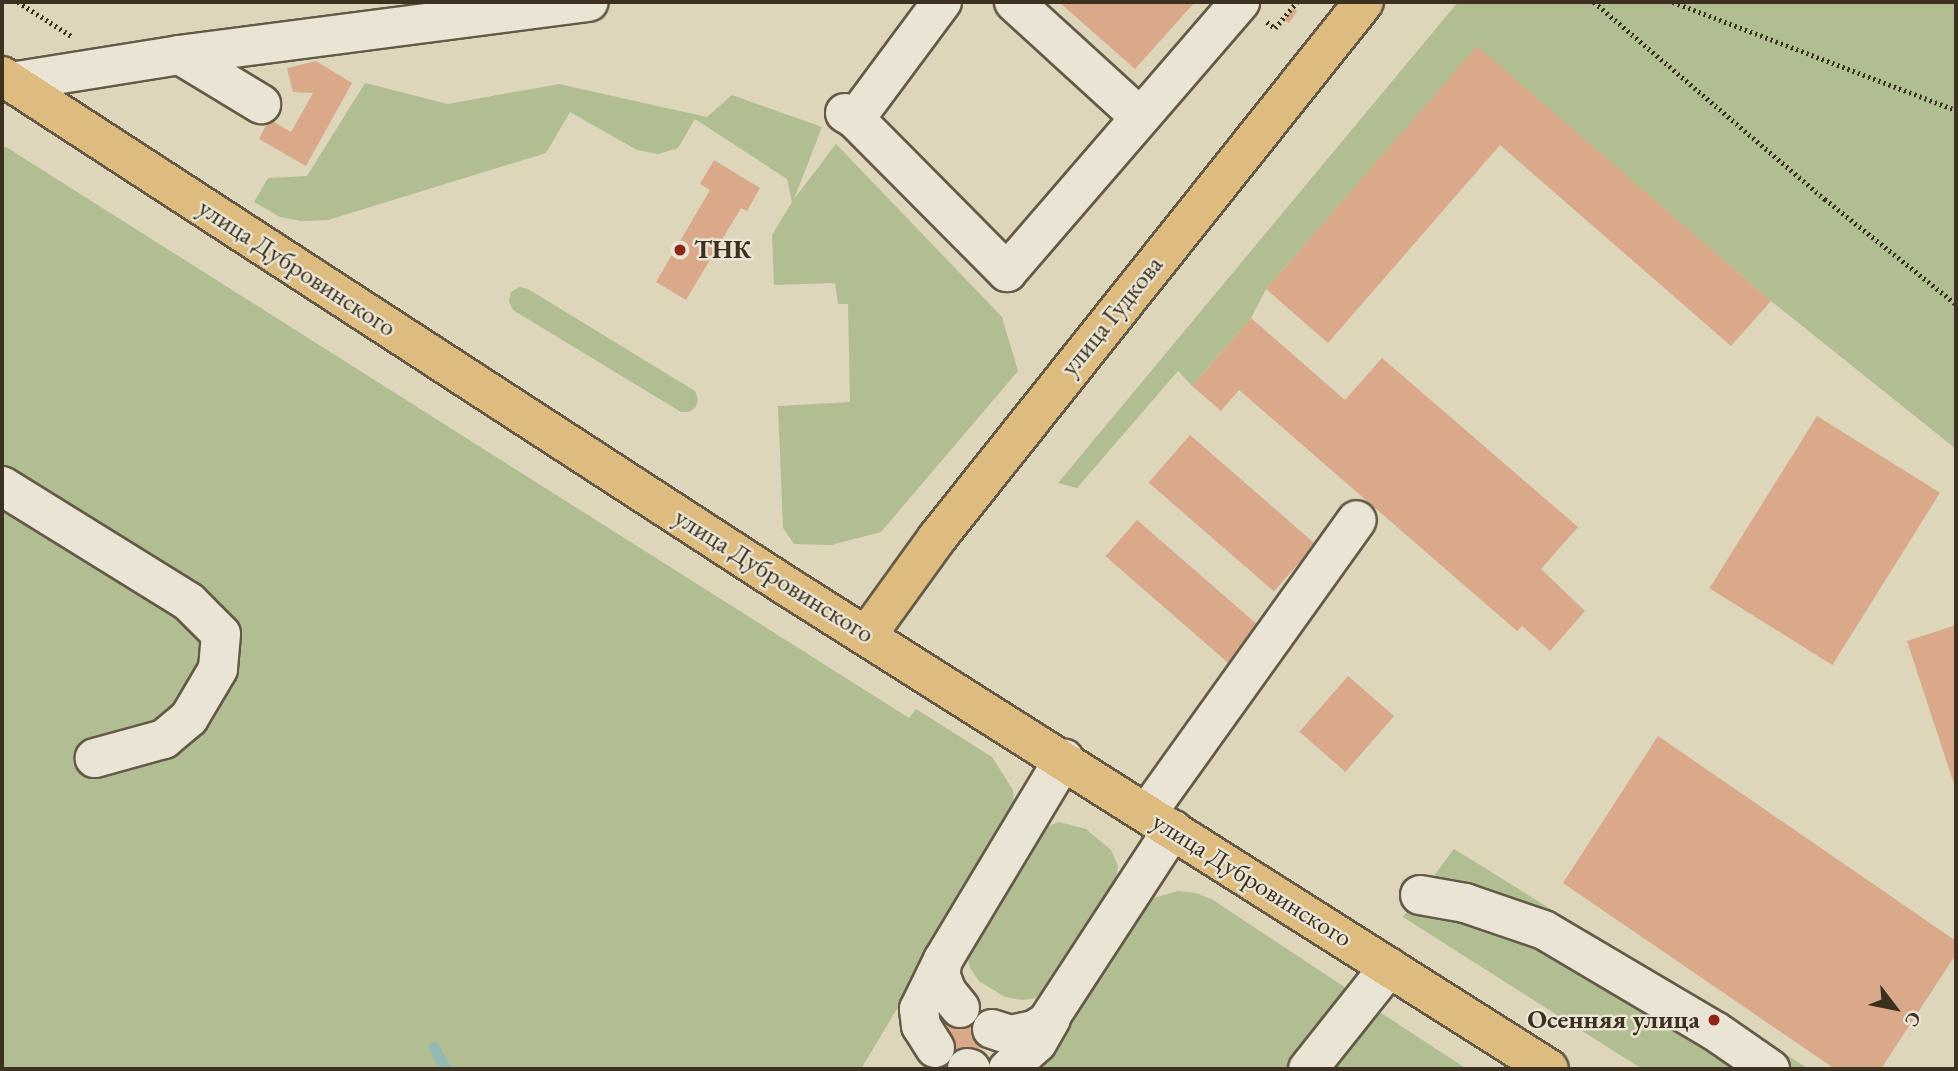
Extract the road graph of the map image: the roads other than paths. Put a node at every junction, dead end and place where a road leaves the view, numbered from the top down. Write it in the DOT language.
graph roads {
  1 [pos="589,2"];
  2 [pos="942,2"];
  3 [pos="1014,2"];
  4 [pos="1240,2"];
  5 [pos="1364,2"];
  6 [pos="180,55"];
  7 [pos="6,79"];
  8 [pos="261,104"];
  9 [pos="1140,117"];
  10 [pos="2,486"];
  11 [pos="1357,520"];
  12 [pos="867,635"];
  13 [pos="95,758"];
  14 [pos="1064,759"];
  15 [pos="1160,821"];
  16 [pos="1420,895"];
  17 [pos="943,960"];
  18 [pos="1389,967"];
  19 [pos="1058,1007"];
  20 [pos="960,1008"];
  21 [pos="992,1029"];
  22 [pos="935,1048"];
  23 [pos="1008,1069"];
  24 [pos="1308,1069"];
  25 [pos="1549,1069"];
  26 [pos="1770,1069"];
  1 -- 6 [label="street"];
  2 -- 9 [label="street"];
  3 -- 9 [label="street"];
  4 -- 9 [label="street"];
  5 -- 12 [label="main road, улица Гудкова"];
  6 -- 7 [label="street"];
  6 -- 8 [label="street"];
  7 -- 12 [label="main road, улица Дубровинского"];
  10 -- 13 [label="street"];
  11 -- 15 [label="street"];
  12 -- 14 [label="main road, улица Дубровинского"];
  14 -- 15 [label="main road, улица Дубровинского"];
  14 -- 17 [label="street"];
  15 -- 18 [label="main road, улица Дубровинского"];
  15 -- 19 [label="street"];
  16 -- 26 [label="street"];
  17 -- 20 [label="street"];
  17 -- 22 [label="street"];
  18 -- 24 [label="street"];
  18 -- 25 [label="main road, улица Дубровинского"];
  19 -- 21 [label="street"];
  19 -- 23 [label="street"];
}
